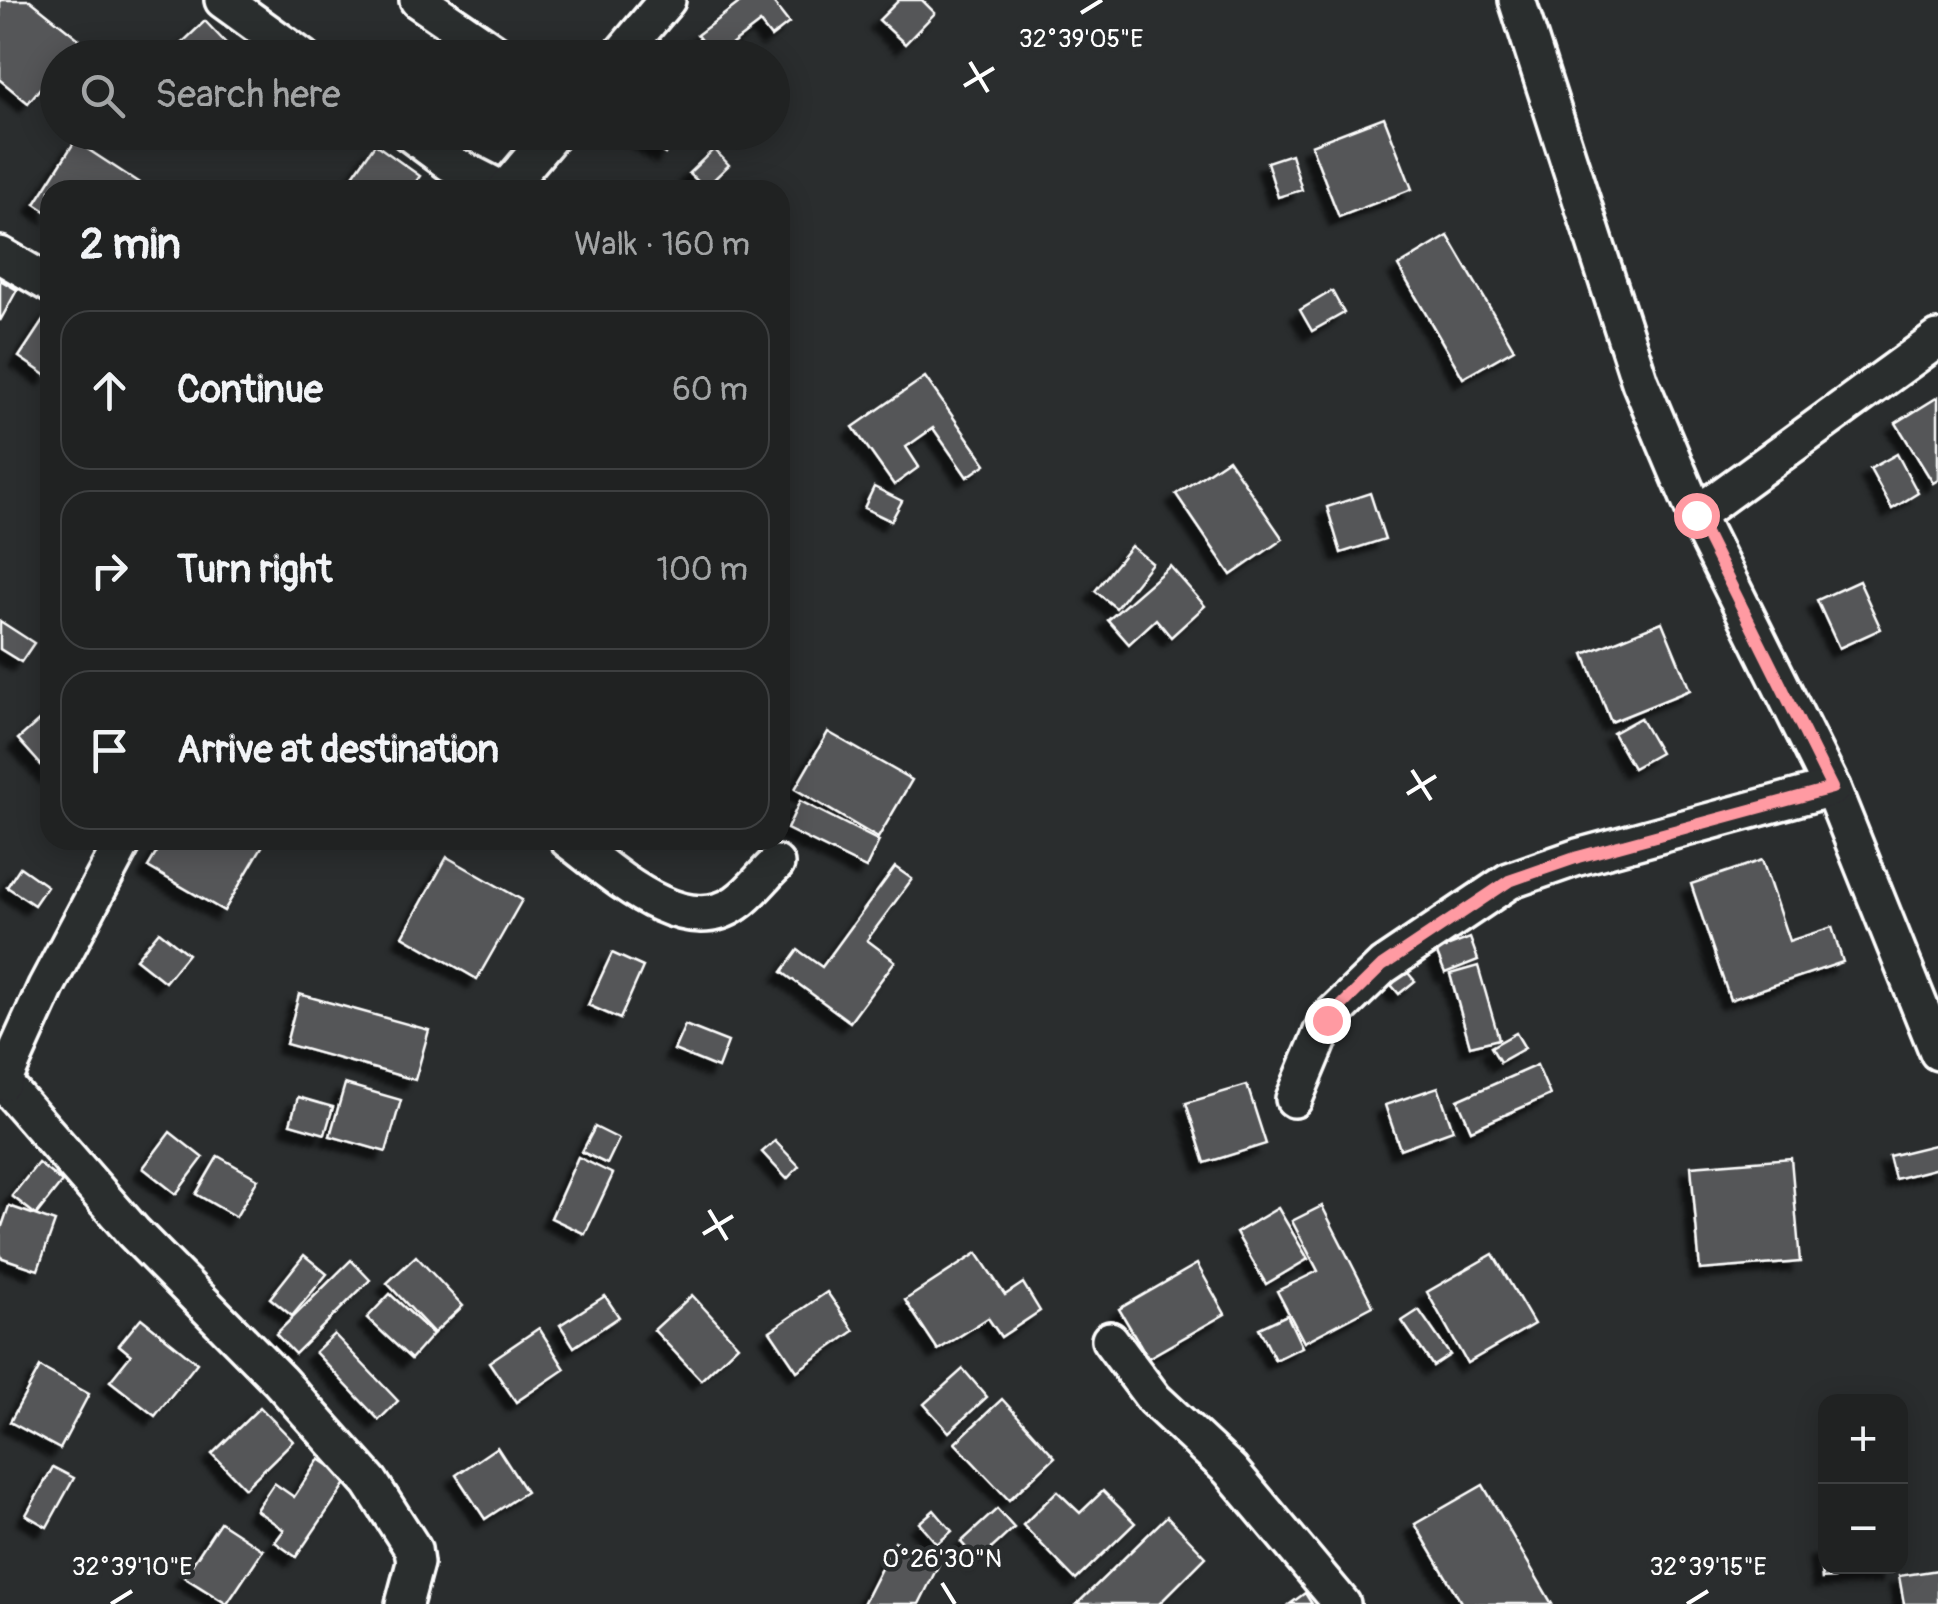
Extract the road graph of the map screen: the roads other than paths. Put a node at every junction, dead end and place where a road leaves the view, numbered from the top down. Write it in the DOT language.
graph roads {
  1 [pos="223,0"];
  2 [pos="418,0"];
  3 [pos="667,0"];
  4 [pos="1517,0"];
  5 [pos="279,40"];
  6 [pos="477,40"];
  7 [pos="633,40"];
  8 [pos="432,150"];
  9 [pos="538,150"];
  10 [pos="484,180"];
  11 [pos="513,180"];
  12 [pos="0,254"];
  13 [pos="40,278"];
  14 [pos="1938,338"];
  15 [pos="1696,515"];
  16 [pos="1832,788"];
  17 [pos="119,850"];
  18 [pos="582,850"];
  19 [pos="776,864"];
  20 [pos="1938,1052"];
  21 [pos="2,1080"];
  22 [pos="1294,1099"];
  23 [pos="1110,1340"];
  24 [pos="404,1604"];
  25 [pos="1342,1604"];
  1 -- 5 [label="street"];
  2 -- 6 [label="street"];
  3 -- 7 [label="street"];
  4 -- 15 [label="street"];
  8 -- 10 [label="street"];
  9 -- 11 [label="street"];
  12 -- 13 [label="street"];
  14 -- 15 [label="street"];
  15 -- 16 [label="street"];
  16 -- 20 [label="street"];
  16 -- 22 [label="street"];
  17 -- 21 [label="street"];
  18 -- 19 [label="street"];
  21 -- 24 [label="street"];
  23 -- 25 [label="street"];
}
